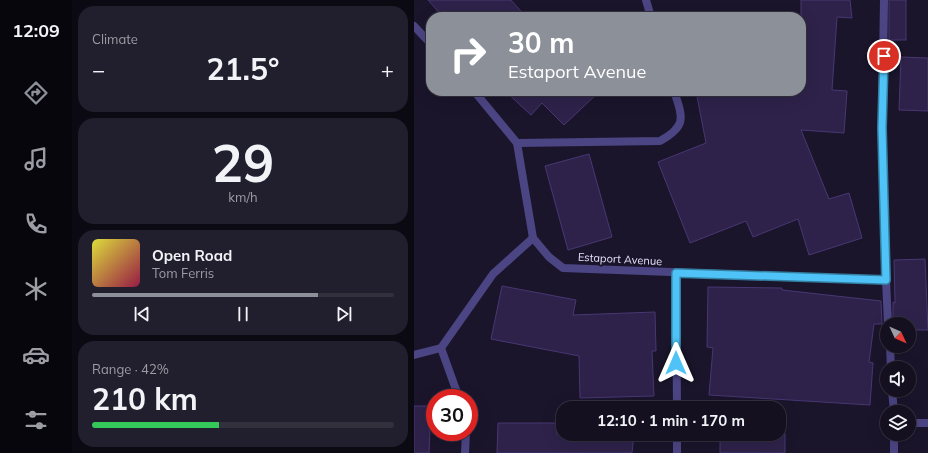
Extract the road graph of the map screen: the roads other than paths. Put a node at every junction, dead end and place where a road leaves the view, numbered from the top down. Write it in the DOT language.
graph roads {
  1 [pos="646,0"];
  2 [pos="884,0"];
  3 [pos="650,12"];
  4 [pos="414,26"];
  5 [pos="426,39"];
  6 [pos="478,96"];
  7 [pos="676,96"];
  8 [pos="517,143"];
  9 [pos="534,238"];
  10 [pos="676,273"];
  11 [pos="886,280"];
  12 [pos="888,317"];
  13 [pos="441,348"];
  14 [pos="414,355"];
  15 [pos="456,389"];
  16 [pos="677,401"];
  17 [pos="916,423"];
  18 [pos="928,423"];
  19 [pos="466,441"];
  20 [pos="677,441"];
  21 [pos="894,441"];
  22 [pos="465,453"];
  23 [pos="677,453"];
  24 [pos="894,453"];
  1 -- 3 [label="street"];
  2 -- 11 [label="street"];
  4 -- 5 [label="street"];
  6 -- 8 [label="street, Estaport Avenue"];
  7 -- 8 [label="street"];
  8 -- 9 [label="street, Estaport Avenue"];
  9 -- 10 [label="street, Estaport Avenue"];
  9 -- 13 [label="street"];
  10 -- 11 [label="street, Estaport Avenue"];
  10 -- 16 [label="street"];
  11 -- 12 [label="street"];
  13 -- 14 [label="street"];
  13 -- 15 [label="street"];
  17 -- 18 [label="street"];
  19 -- 22 [label="street"];
  20 -- 23 [label="street"];
  21 -- 24 [label="street"];
}
